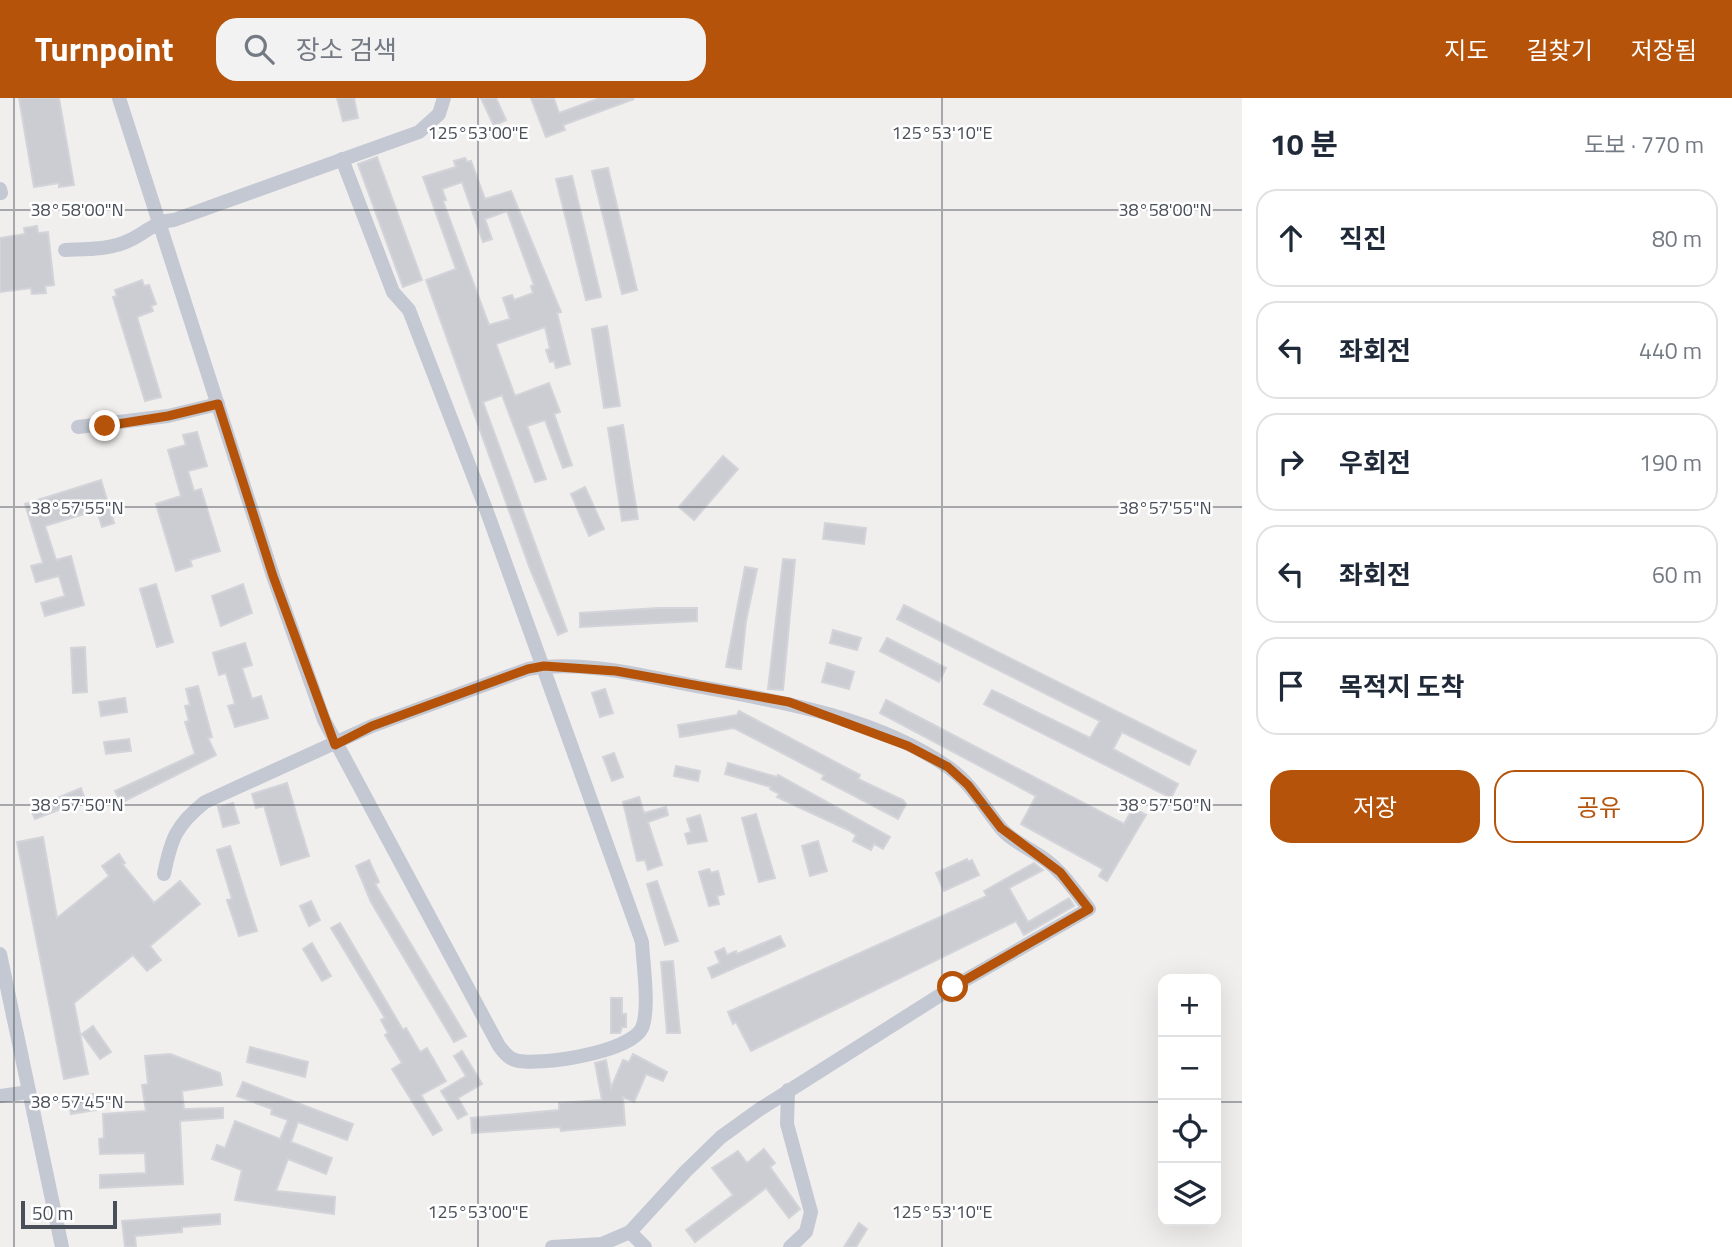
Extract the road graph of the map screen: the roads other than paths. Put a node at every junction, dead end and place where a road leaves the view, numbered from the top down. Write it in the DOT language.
graph roads {
  1 [pos="119,98"];
  2 [pos="444,98"];
  3 [pos="342,159"];
  4 [pos="161,220"];
  5 [pos="65,250"];
  6 [pos="218,404"];
  7 [pos="78,427"];
  8 [pos="544,666"];
  9 [pos="335,745"];
  10 [pos="164,874"];
  11 [pos="0,954"];
  12 [pos="788,1090"];
  13 [pos="29,1092"];
  14 [pos="0,1096"];
  15 [pos="630,1233"];
  16 [pos="603,1245"];
  17 [pos="62,1247"];
  18 [pos="552,1247"];
  19 [pos="645,1247"];
  20 [pos="790,1247"];
  1 -- 4 [label="street"];
  2 -- 3 [label="street"];
  3 -- 4 [label="street"];
  3 -- 8 [label="street"];
  4 -- 5 [label="street"];
  4 -- 6 [label="street"];
  6 -- 7 [label="street"];
  6 -- 9 [label="street"];
  8 -- 9 [label="street"];
  8 -- 9 [label="street"];
  8 -- 12 [label="street"];
  9 -- 10 [label="street"];
  11 -- 13 [label="street"];
  12 -- 15 [label="street"];
  12 -- 20 [label="street"];
  13 -- 14 [label="street"];
  13 -- 17 [label="street"];
  15 -- 16 [label="street"];
  15 -- 19 [label="street"];
  16 -- 18 [label="street"];
}
